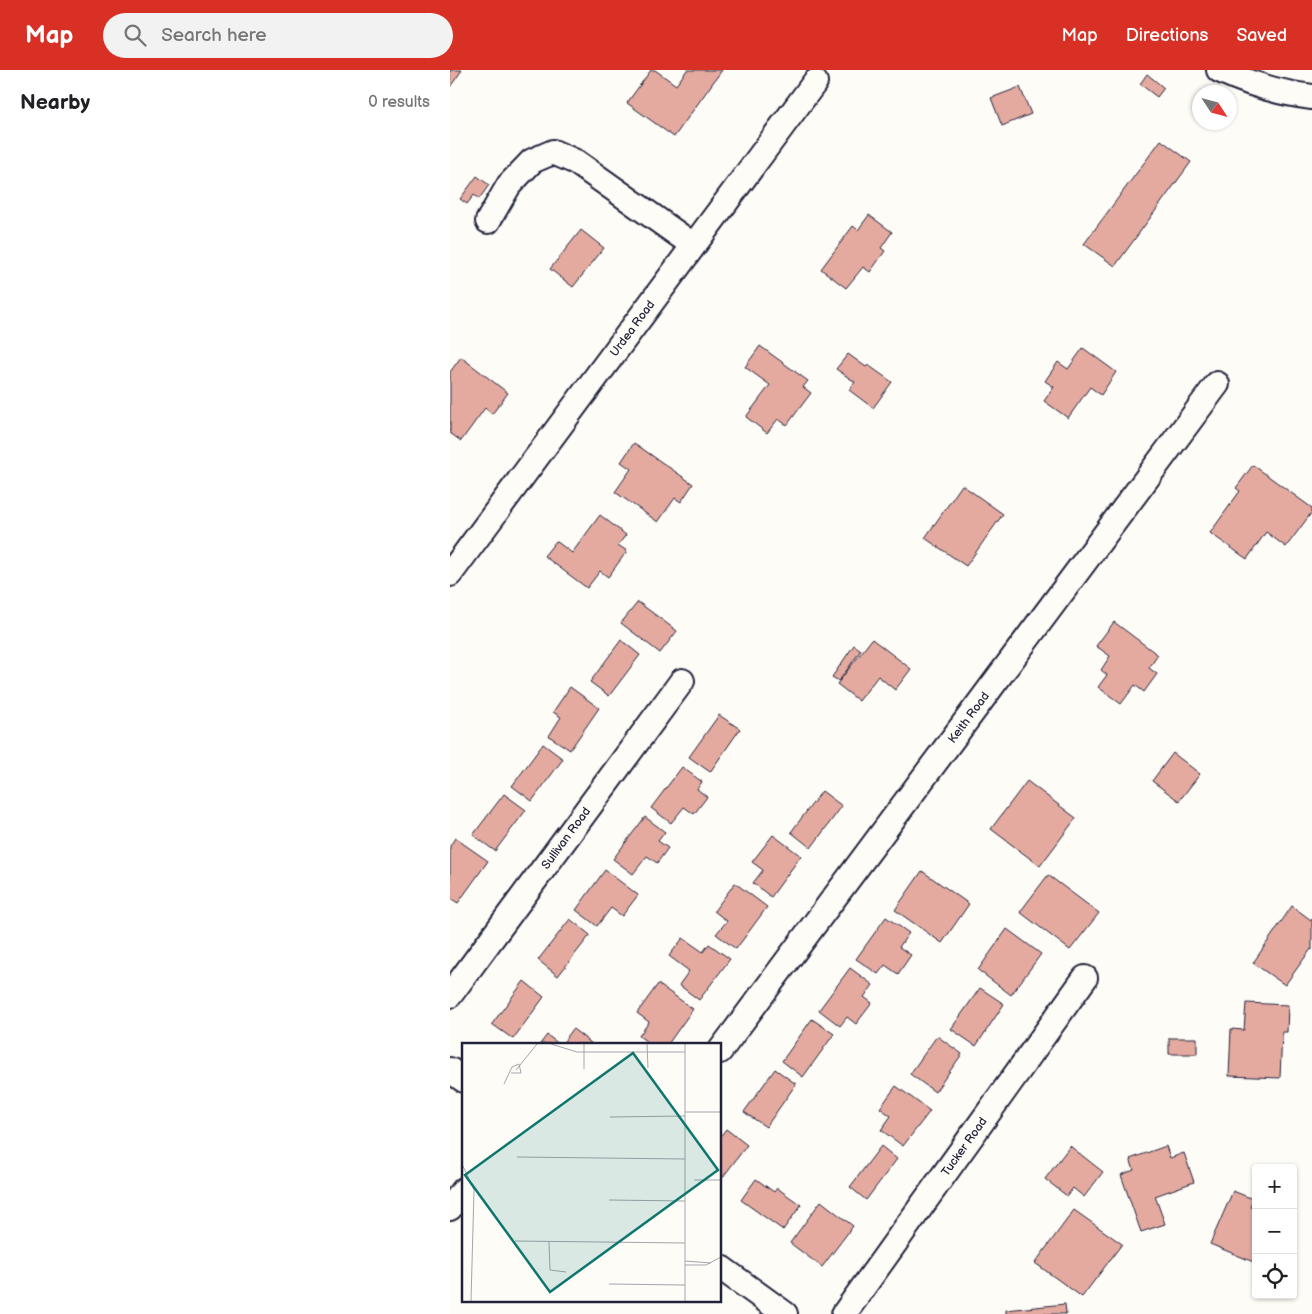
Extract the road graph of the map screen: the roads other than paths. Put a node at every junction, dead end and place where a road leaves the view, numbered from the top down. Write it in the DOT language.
graph roads {
  1 [pos="1219,70"];
  2 [pos="815,82"];
  3 [pos="1312,97"];
  4 [pos="488,221"];
  5 [pos="693,245"];
  6 [pos="1217,384"];
  7 [pos="450,574"];
  8 [pos="682,681"];
  9 [pos="1085,978"];
  10 [pos="450,995"];
  11 [pos="721,1050"];
  12 [pos="450,1070"];
  13 [pos="462,1079"];
  14 [pos="462,1193"];
  15 [pos="450,1208"];
  16 [pos="721,1268"];
  17 [pos="784,1314"];
  18 [pos="844,1314"];
  1 -- 3 [label="street"];
  2 -- 5 [label="street, Urdea Road"];
  4 -- 5 [label="street"];
  5 -- 7 [label="street, Urdea Road"];
  6 -- 11 [label="street, Keith Road"];
  8 -- 10 [label="street, Sullivan Road"];
  9 -- 18 [label="street, Tucker Road"];
  12 -- 13 [label="street"];
  14 -- 15 [label="street"];
  16 -- 17 [label="street"];
}
